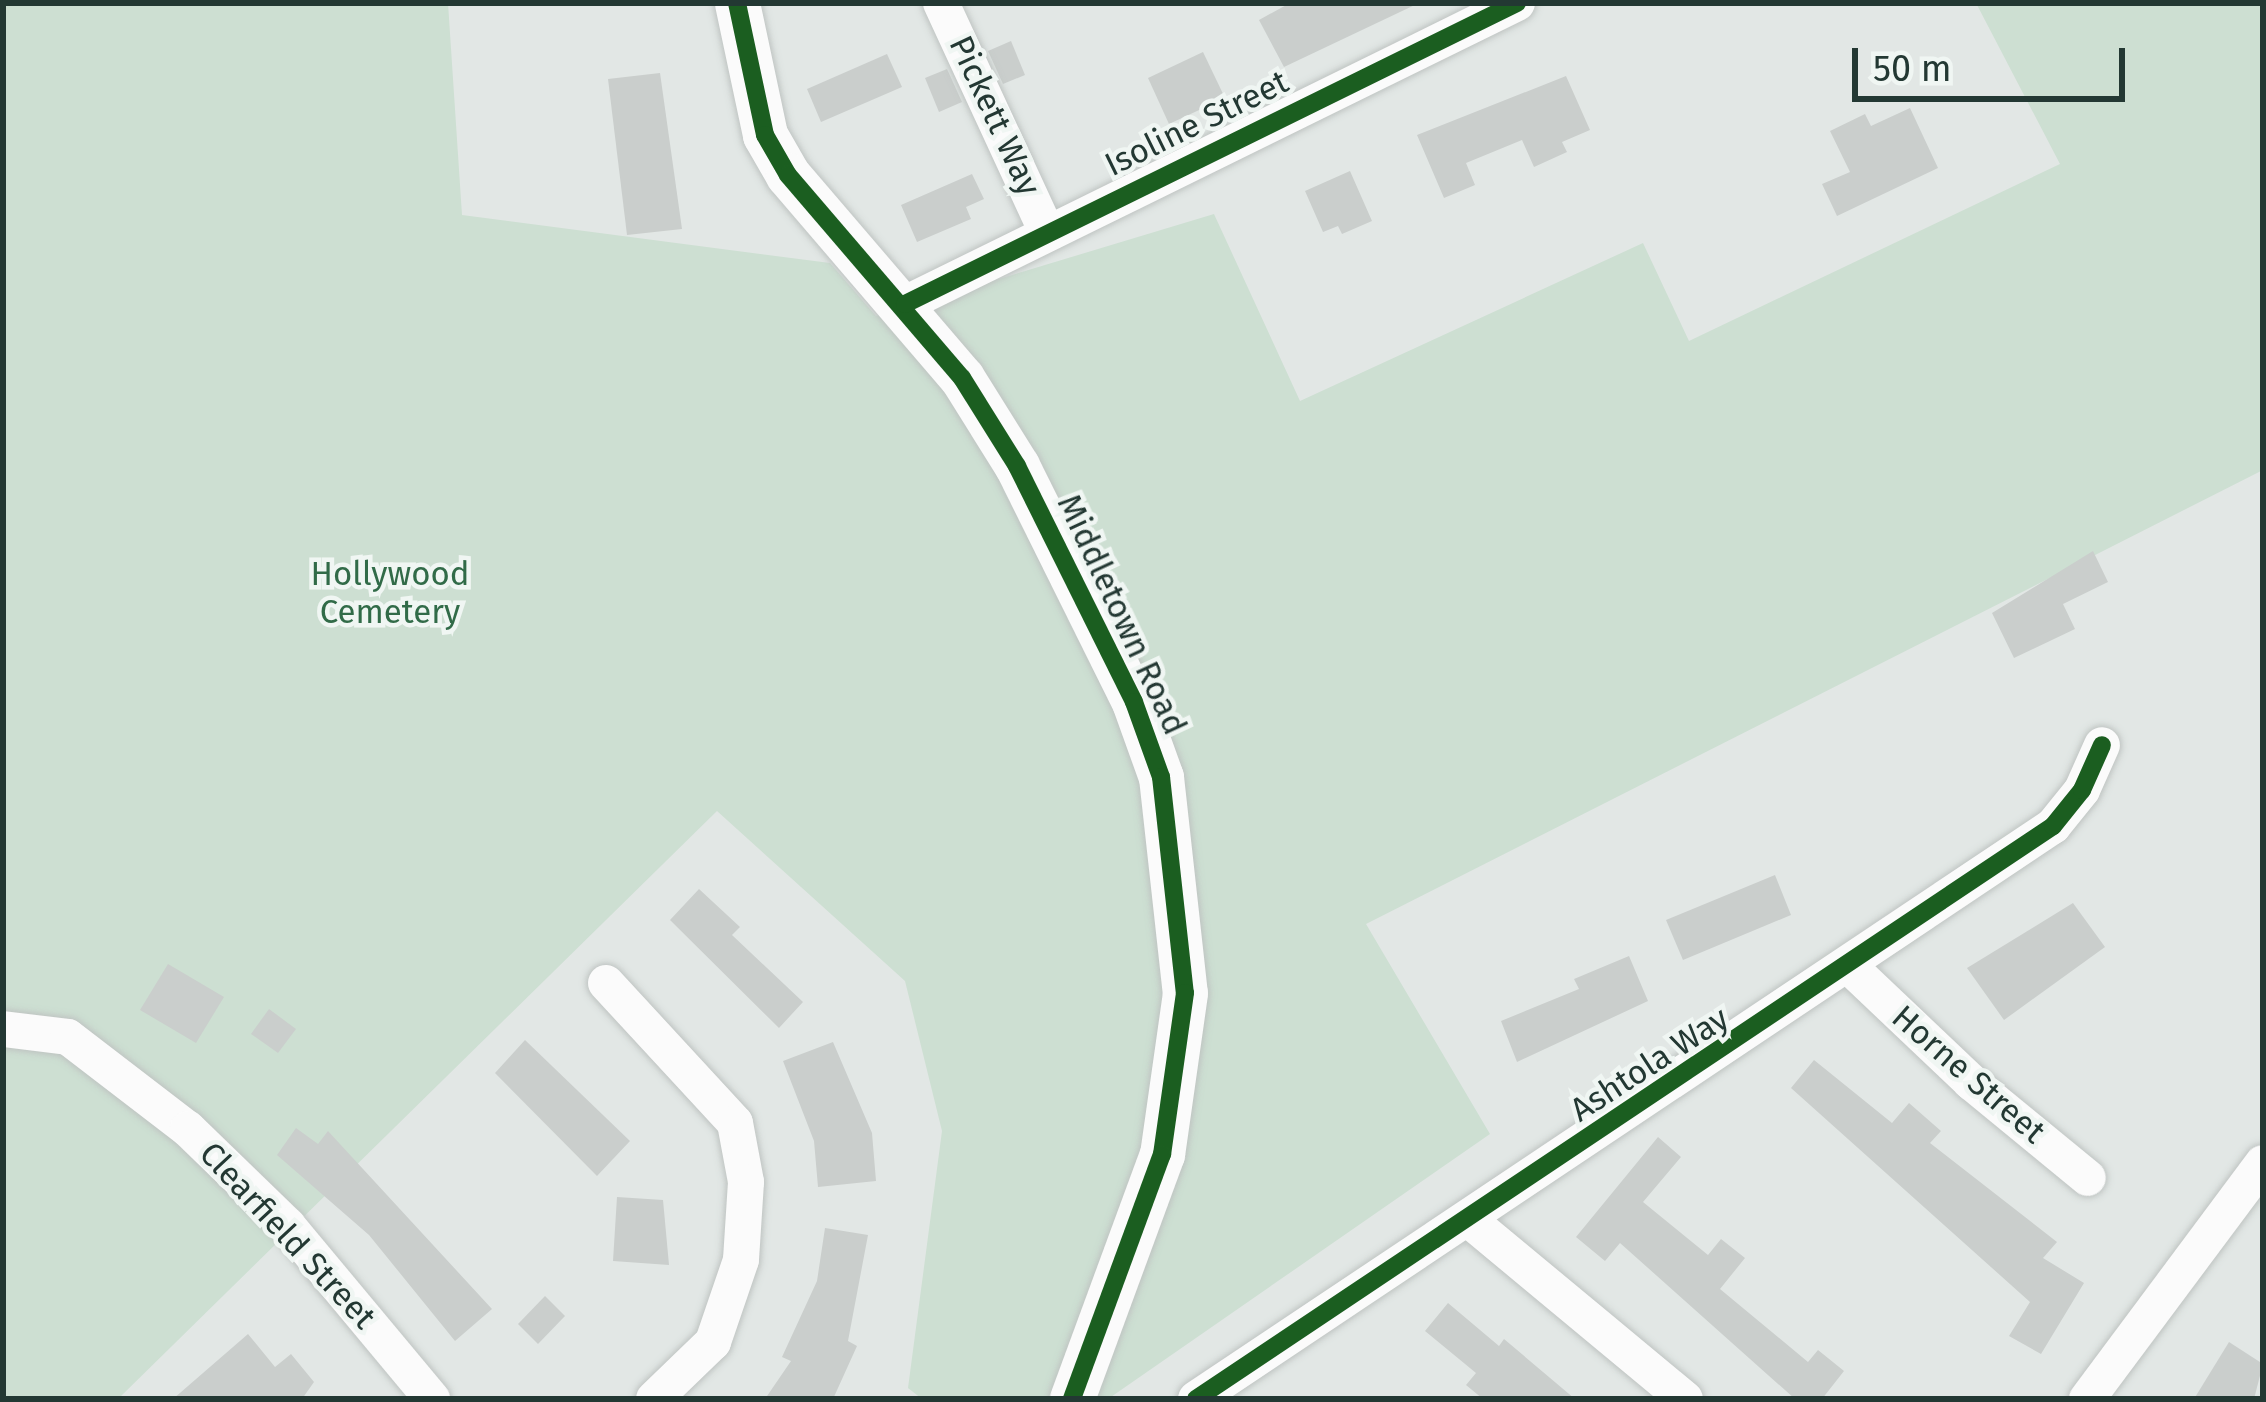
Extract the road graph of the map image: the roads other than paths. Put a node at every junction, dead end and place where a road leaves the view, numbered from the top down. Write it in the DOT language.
graph roads {
  1 [pos="737,3"];
  2 [pos="1517,3"];
  3 [pos="957,8"];
  4 [pos="1046,230"];
  5 [pos="905,304"];
  6 [pos="2102,745"];
  7 [pos="1851,968"];
  8 [pos="606,983"];
  9 [pos="3,1029"];
  10 [pos="2263,1163"];
  11 [pos="2089,1178"];
  12 [pos="1468,1219"];
  13 [pos="432,1399"];
  14 [pos="654,1399"];
  15 [pos="1072,1399"];
  16 [pos="1196,1399"];
  17 [pos="1685,1399"];
  18 [pos="2087,1399"];
  1 -- 5 [label="street, Middletown Road"];
  2 -- 4 [label="street, Isoline Street"];
  3 -- 4 [label="street, Pickett Way"];
  4 -- 5 [label="street, Isoline Street"];
  5 -- 15 [label="street, Middletown Road"];
  6 -- 7 [label="street, Ashtola Way"];
  7 -- 11 [label="street, Horne Street"];
  7 -- 12 [label="street, Ashtola Way"];
  8 -- 14 [label="street"];
  9 -- 13 [label="street, Clearfield Street"];
  10 -- 18 [label="street"];
  12 -- 16 [label="street, Ashtola Way"];
  12 -- 17 [label="street"];
}
